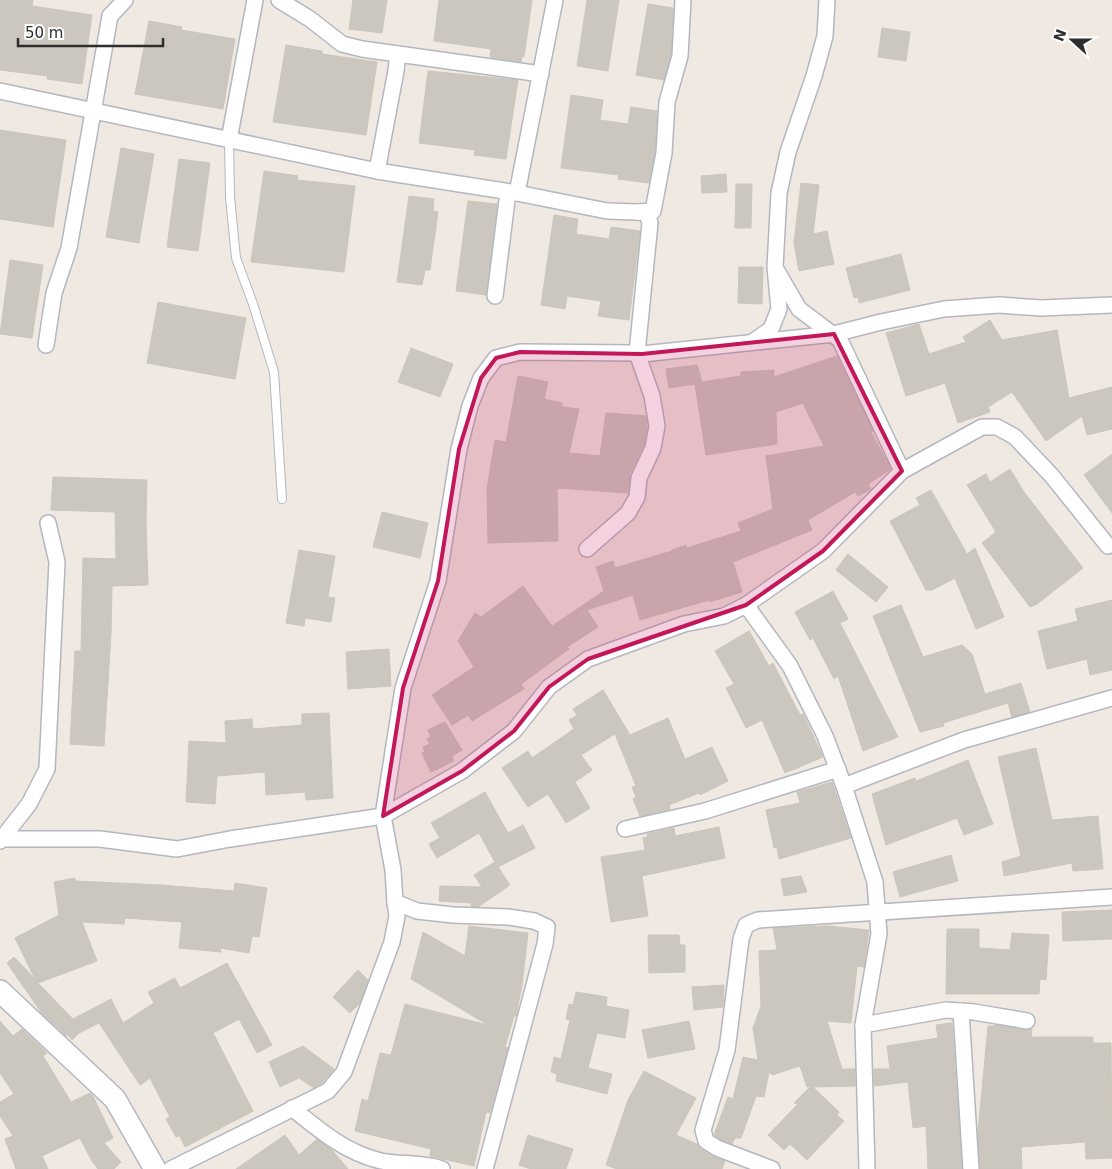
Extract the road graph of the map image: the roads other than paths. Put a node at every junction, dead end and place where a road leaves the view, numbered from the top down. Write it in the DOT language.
graph roads {
  1 [pos="125,0"];
  2 [pos="255,0"];
  3 [pos="279,0"];
  4 [pos="556,0"];
  5 [pos="683,0"];
  6 [pos="828,0"];
  7 [pos="398,54"];
  8 [pos="541,74"];
  9 [pos="0,91"];
  10 [pos="93,112"];
  11 [pos="229,140"];
  12 [pos="377,171"];
  13 [pos="513,193"];
  14 [pos="637,212"];
  15 [pos="775,267"];
  16 [pos="494,296"];
  17 [pos="1112,306"];
  18 [pos="834,334"];
  19 [pos="753,342"];
  20 [pos="46,346"];
  21 [pos="637,352"];
  22 [pos="902,471"];
  23 [pos="282,499"];
  24 [pos="48,523"];
  25 [pos="1108,546"];
  26 [pos="587,549"];
  27 [pos="746,606"];
  28 [pos="1112,698"];
  29 [pos="838,769"];
  30 [pos="844,786"];
  31 [pos="383,816"];
  32 [pos="625,829"];
  33 [pos="1,840"];
  34 [pos="1112,897"];
  35 [pos="395,902"];
  36 [pos="877,913"];
  37 [pos="0,991"];
  38 [pos="961,1011"];
  39 [pos="1027,1021"];
  40 [pos="863,1025"];
  41 [pos="292,1108"];
  42 [pos="415,1166"];
  43 [pos="155,1169"];
  44 [pos="171,1169"];
  45 [pos="442,1169"];
  46 [pos="485,1169"];
  47 [pos="772,1169"];
  48 [pos="868,1169"];
  49 [pos="971,1169"];
  1 -- 10 [label="street"];
  2 -- 11 [label="street"];
  3 -- 7 [label="street"];
  4 -- 8 [label="street"];
  5 -- 14 [label="street"];
  6 -- 15 [label="street"];
  7 -- 8 [label="street"];
  7 -- 12 [label="street"];
  8 -- 13 [label="street"];
  9 -- 10 [label="street"];
  10 -- 11 [label="street"];
  10 -- 20 [label="street"];
  11 -- 12 [label="street"];
  11 -- 23 [label="lane"];
  12 -- 13 [label="street"];
  13 -- 14 [label="street"];
  13 -- 16 [label="street"];
  14 -- 21 [label="street"];
  15 -- 18 [label="street"];
  15 -- 19 [label="street"];
  17 -- 18 [label="street"];
  18 -- 19 [label="street"];
  18 -- 22 [label="street"];
  19 -- 21 [label="street"];
  21 -- 26 [label="street"];
  21 -- 31 [label="street"];
  22 -- 25 [label="street"];
  22 -- 27 [label="street"];
  24 -- 33 [label="street"];
  27 -- 29 [label="street"];
  27 -- 31 [label="street"];
  28 -- 30 [label="street"];
  29 -- 30 [label="street"];
  29 -- 32 [label="street"];
  30 -- 36 [label="street"];
  31 -- 33 [label="street"];
  31 -- 35 [label="street"];
  34 -- 36 [label="street"];
  35 -- 41 [label="street"];
  35 -- 46 [label="street"];
  36 -- 40 [label="street"];
  36 -- 47 [label="street"];
  37 -- 43 [label="main road"];
  38 -- 39 [label="street"];
  38 -- 40 [label="street"];
  38 -- 49 [label="street"];
  40 -- 48 [label="street"];
  41 -- 42 [label="street"];
  41 -- 44 [label="street"];
  42 -- 45 [label="street"];
}
